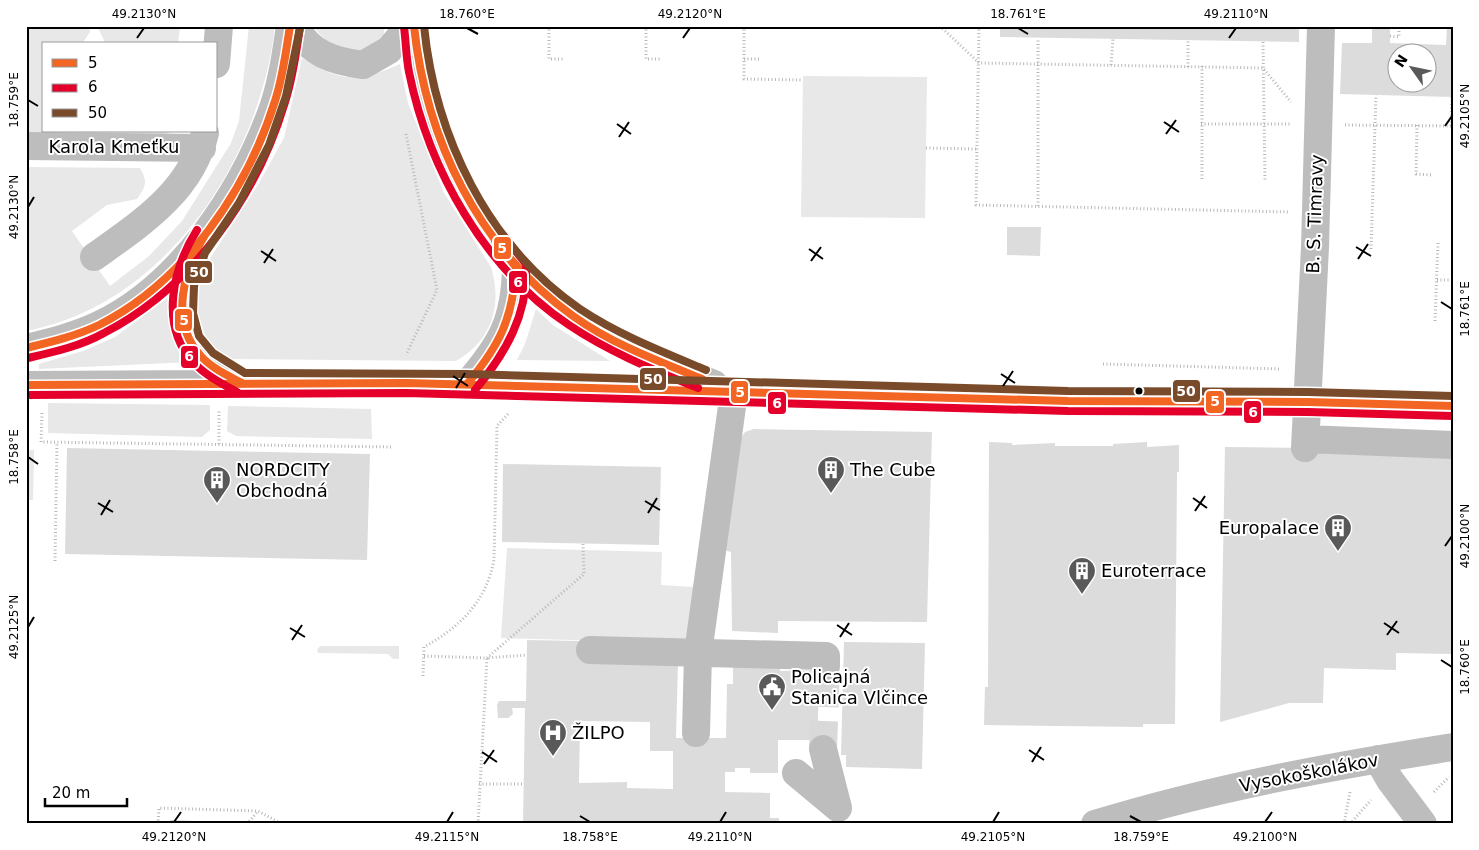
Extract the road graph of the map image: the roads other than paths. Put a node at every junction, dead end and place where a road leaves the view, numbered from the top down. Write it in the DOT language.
graph roads {
  1 [pos="219,26"];
  2 [pos="290,26"];
  3 [pos="295,26"];
  4 [pos="409,26"];
  5 [pos="414,26"];
  6 [pos="1321,26"];
  7 [pos="218,42"];
  8 [pos="203,139"];
  9 [pos="26,146"];
  10 [pos="195,249"];
  11 [pos="94,257"];
  12 [pos="516,267"];
  13 [pos="26,348"];
  14 [pos="242,383"];
  15 [pos="467,384"];
  16 [pos="26,385"];
  17 [pos="734,392"];
  18 [pos="1308,402"];
  19 [pos="1453,406"];
  20 [pos="745,432"];
  21 [pos="1453,445"];
  22 [pos="590,650"];
  23 [pos="698,653"];
  24 [pos="826,666"];
  25 [pos="696,733"];
  26 [pos="1453,747"];
  27 [pos="823,749"];
  28 [pos="1378,759"];
  29 [pos="796,773"];
  30 [pos="1174,814"];
  31 [pos="1095,824"];
  32 [pos="1423,824"];
  1 -- 7 [label="street"];
  2 -- 10 [label="street"];
  3 -- 4 [label="street"];
  5 -- 12 [label="street"];
  6 -- 18 [label="street, B. S. Timravy"];
  8 -- 9 [label="street, Karola Kmeťku"];
  8 -- 11 [label="street, Karola Kmeťku"];
  10 -- 13 [label="street"];
  10 -- 14 [label="street"];
  12 -- 15 [label="street"];
  12 -- 17 [label="street"];
  14 -- 15 [label="street"];
  14 -- 16 [label="street"];
  15 -- 17 [label="street"];
  17 -- 18 [label="street"];
  17 -- 20 [label="street"];
  17 -- 23 [label="street"];
  18 -- 19 [label="street"];
  18 -- 21 [label="street, B. S. Timravy"];
  22 -- 23 [label="street"];
  23 -- 24 [label="street"];
  23 -- 25 [label="street"];
  26 -- 28 [label="street, Vysokoškolákov"];
  27 -- 29 [label="street"];
  28 -- 30 [label="street, Vysokoškolákov"];
  28 -- 32 [label="street"];
  30 -- 31 [label="street, Vysokoškolákov"];
}
